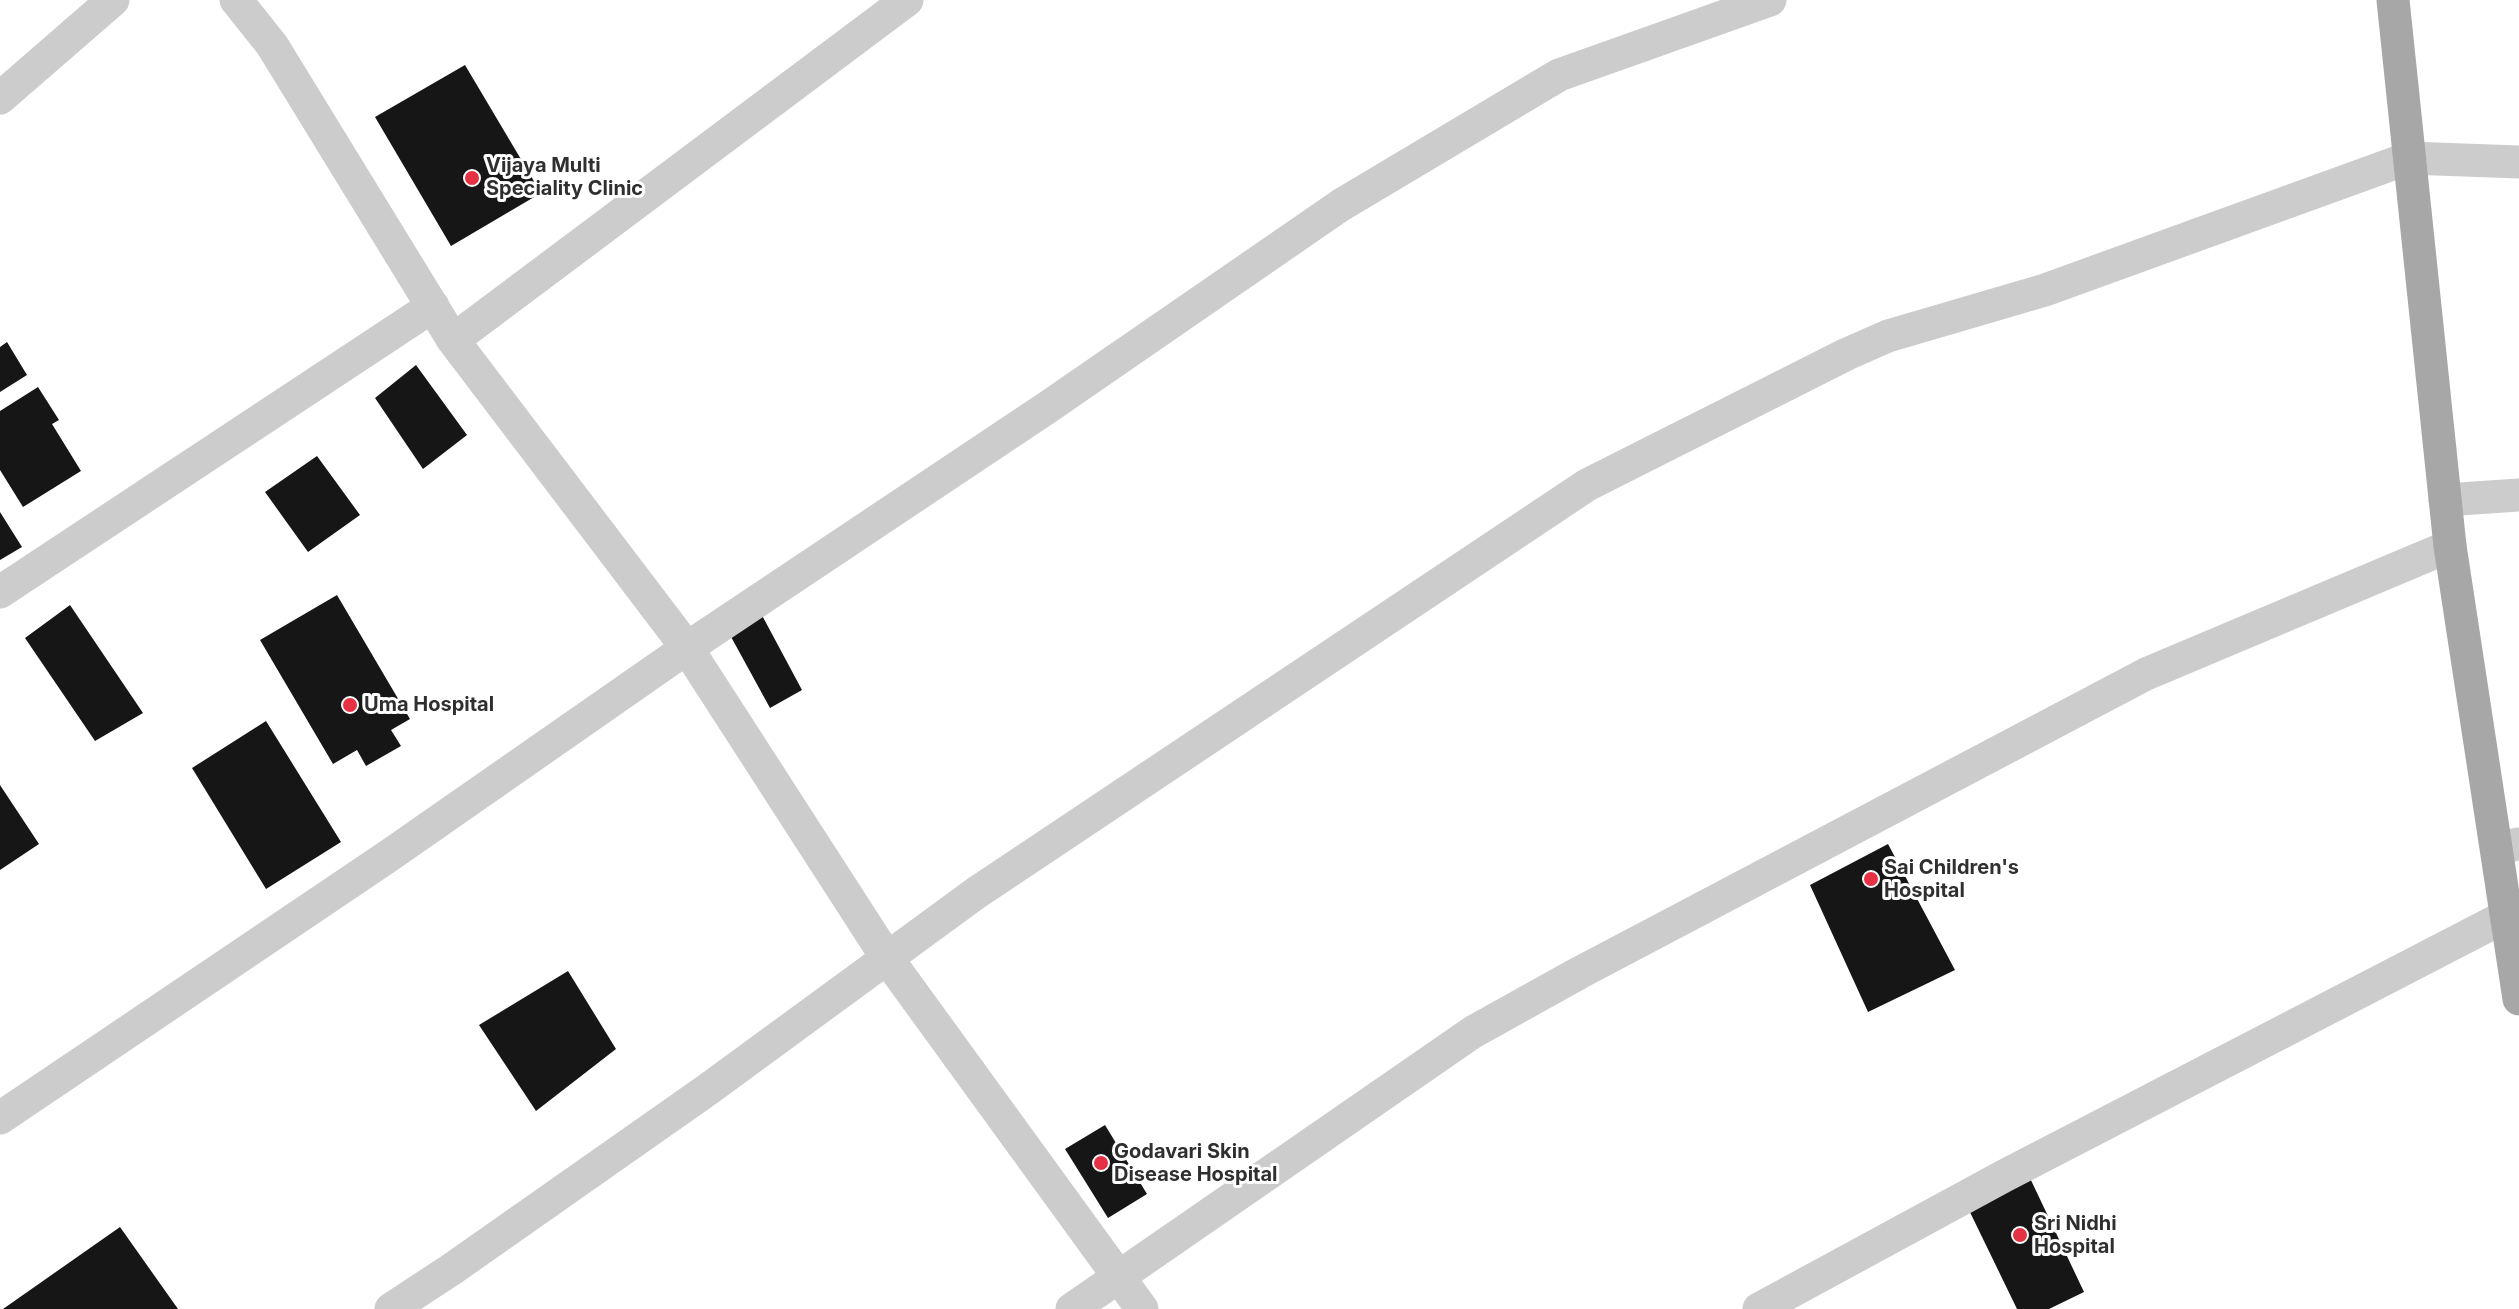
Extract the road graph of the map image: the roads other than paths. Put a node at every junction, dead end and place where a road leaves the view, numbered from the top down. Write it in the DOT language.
graph roads {
  1 [pos="113,0"];
  2 [pos="236,0"];
  3 [pos="907,0"];
  4 [pos="1770,0"];
  5 [pos="2392,0"];
  6 [pos="0,98"];
  7 [pos="2409,158"];
  8 [pos="2519,162"];
  9 [pos="433,306"];
  10 [pos="453,340"];
  11 [pos="2519,495"];
  12 [pos="2445,500"];
  13 [pos="2450,546"];
  14 [pos="0,592"];
  15 [pos="687,648"];
  16 [pos="2508,846"];
  17 [pos="2508,915"];
  18 [pos="887,958"];
  19 [pos="2519,999"];
  20 [pos="0,1118"];
  21 [pos="1119,1278"];
  22 [pos="391,1309"];
  23 [pos="1072,1309"];
  24 [pos="1142,1309"];
  25 [pos="1759,1309"];
  1 -- 6 [label="street"];
  2 -- 9 [label="street"];
  3 -- 10 [label="street"];
  4 -- 15 [label="street"];
  5 -- 7 [label="main road"];
  7 -- 8 [label="street"];
  7 -- 12 [label="main road"];
  7 -- 18 [label="street"];
  9 -- 10 [label="street"];
  9 -- 14 [label="street"];
  10 -- 15 [label="street"];
  11 -- 12 [label="street"];
  12 -- 13 [label="main road"];
  13 -- 16 [label="main road"];
  13 -- 21 [label="street"];
  15 -- 18 [label="street"];
  15 -- 20 [label="street"];
  16 -- 17 [label="main road"];
  17 -- 19 [label="main road"];
  17 -- 25 [label="street"];
  18 -- 21 [label="street"];
  18 -- 22 [label="street"];
  21 -- 23 [label="street"];
  21 -- 24 [label="street"];
}
